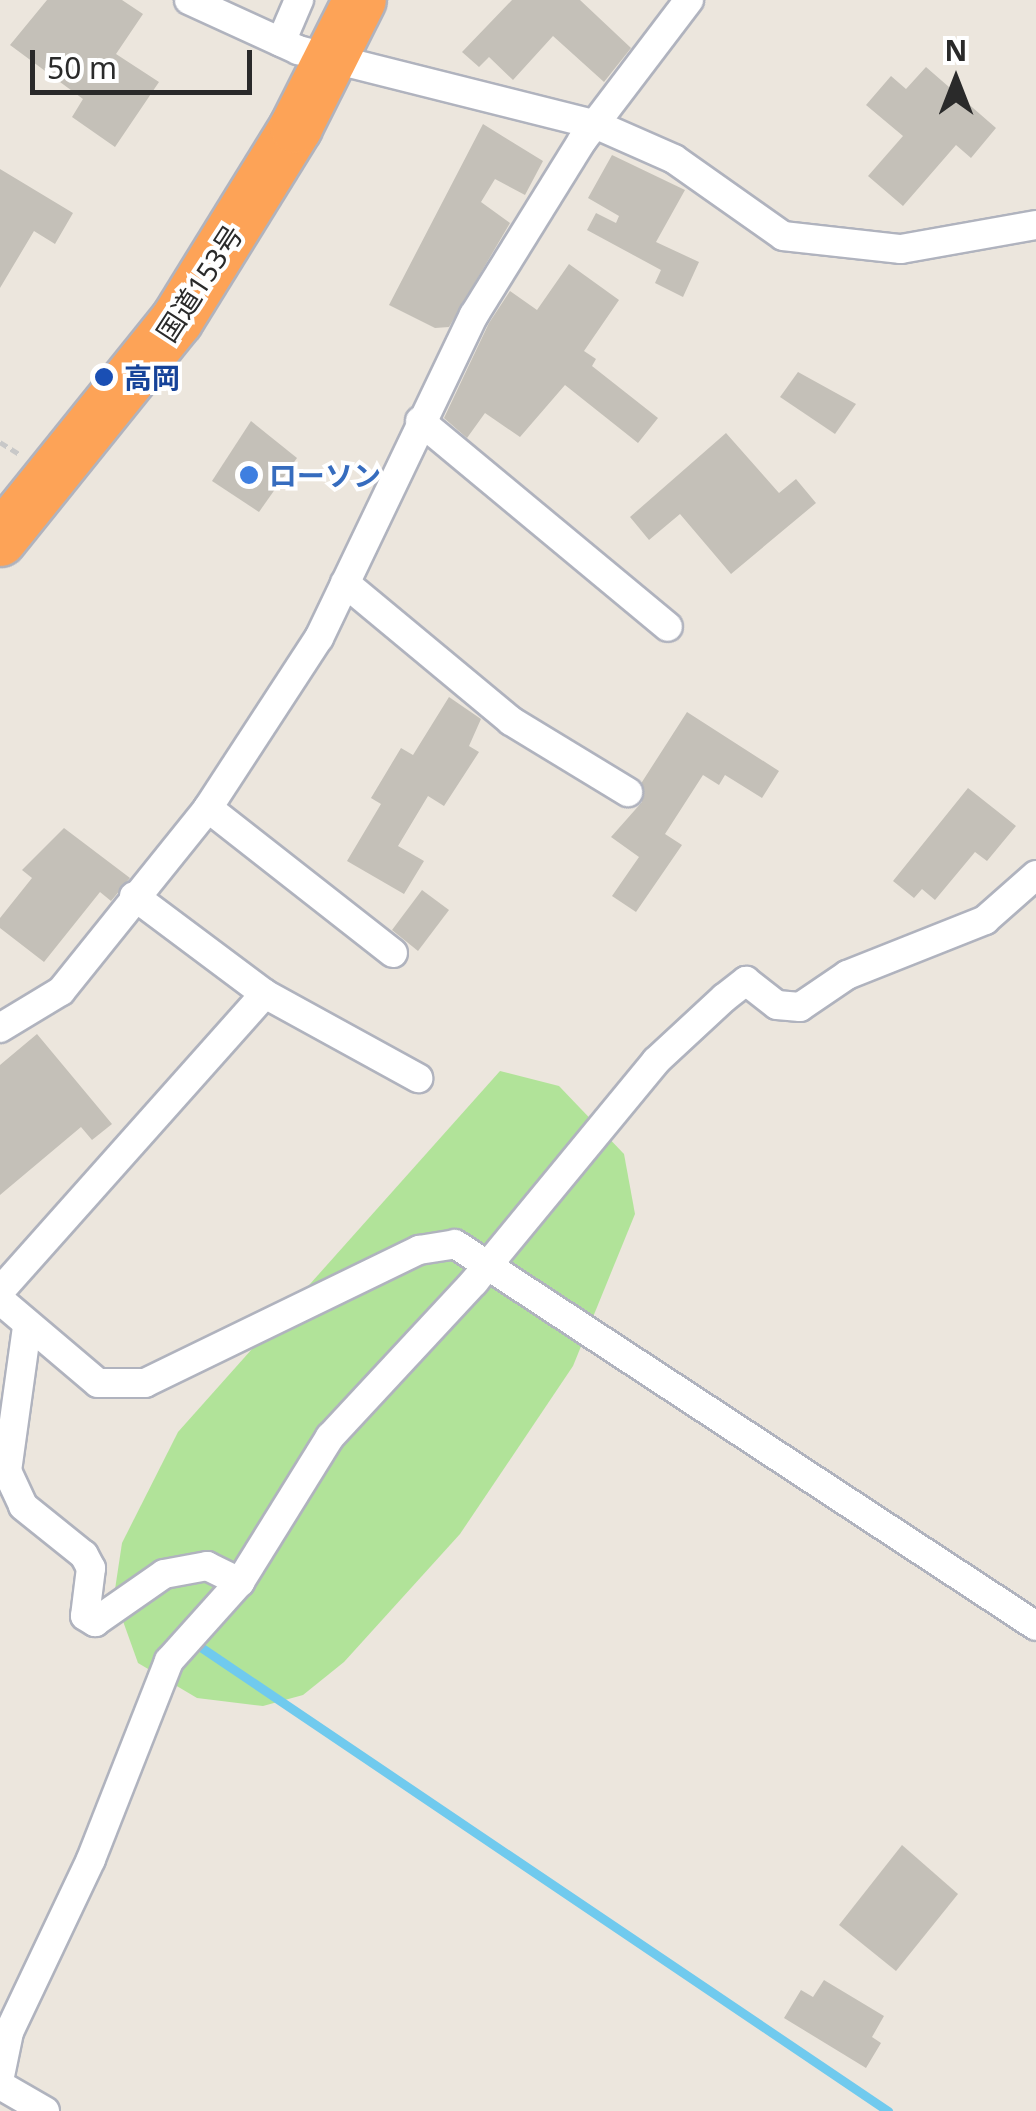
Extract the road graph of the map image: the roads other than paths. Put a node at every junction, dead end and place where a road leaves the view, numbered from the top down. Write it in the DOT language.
graph roads {
  1 [pos="189,0"];
  2 [pos="299,0"];
  3 [pos="360,0"];
  4 [pos="689,0"];
  5 [pos="280,42"];
  6 [pos="331,59"];
  7 [pos="597,125"];
  8 [pos="1036,225"];
  9 [pos="420,421"];
  10 [pos="0,540"];
  11 [pos="345,584"];
  12 [pos="668,627"];
  13 [pos="628,792"];
  14 [pos="208,808"];
  15 [pos="1036,875"];
  16 [pos="134,896"];
  17 [pos="393,953"];
  18 [pos="265,994"];
  19 [pos="0,1028"];
  20 [pos="418,1078"];
  21 [pos="491,1261"];
  22 [pos="0,1291"];
  23 [pos="0,1300"];
  24 [pos="27,1327"];
  25 [pos="240,1582"];
  26 [pos="1036,1626"];
  27 [pos="0,2076"];
  28 [pos="0,2085"];
  29 [pos="45,2111"];
  1 -- 5 [label="street"];
  2 -- 5 [label="street"];
  3 -- 6 [label="highway, 国道153号"];
  4 -- 7 [label="street"];
  5 -- 6 [label="street"];
  6 -- 7 [label="street"];
  6 -- 10 [label="highway, 国道153号"];
  7 -- 8 [label="street"];
  7 -- 9 [label="street"];
  9 -- 11 [label="street"];
  9 -- 12 [label="street"];
  11 -- 13 [label="street"];
  11 -- 14 [label="street"];
  14 -- 16 [label="street"];
  14 -- 17 [label="street"];
  15 -- 21 [label="street"];
  16 -- 18 [label="street"];
  16 -- 19 [label="street"];
  18 -- 20 [label="street"];
  18 -- 22 [label="street"];
  21 -- 24 [label="street"];
  21 -- 25 [label="street"];
  21 -- 26 [label="street"];
  23 -- 24 [label="street"];
  24 -- 25 [label="street"];
  25 -- 27 [label="street"];
  28 -- 29 [label="street"];
}
